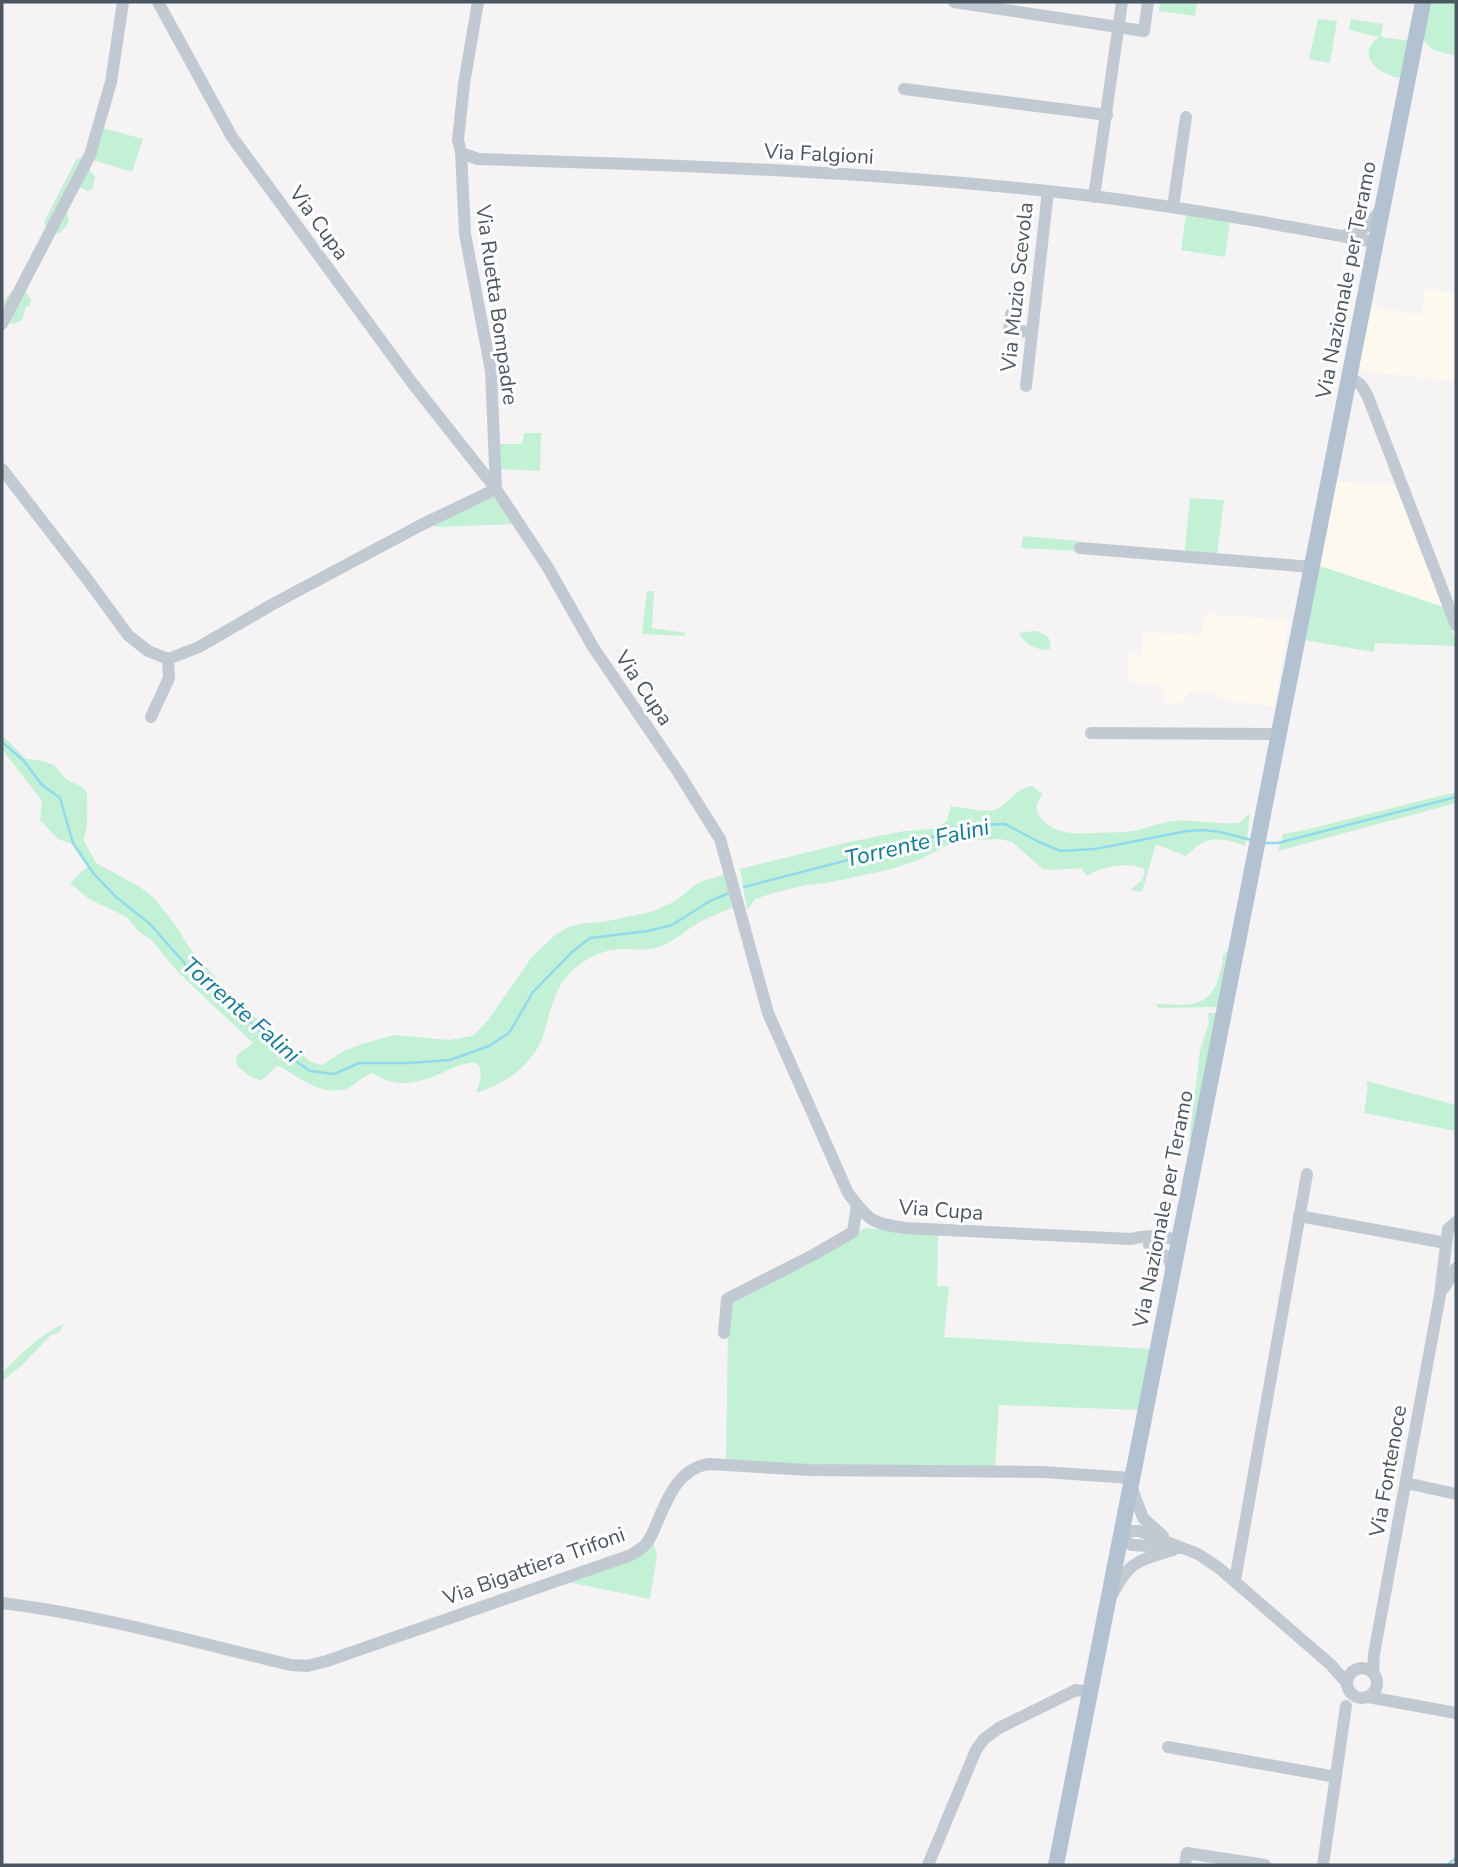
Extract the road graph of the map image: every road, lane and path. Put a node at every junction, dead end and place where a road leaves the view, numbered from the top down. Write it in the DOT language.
graph roads {
  1 [pos="123,2"];
  2 [pos="158,2"];
  3 [pos="478,2"];
  4 [pos="954,2"];
  5 [pos="1122,2"];
  6 [pos="1148,2"];
  7 [pos="1423,2"];
  8 [pos="1119,28"];
  9 [pos="904,89"];
  10 [pos="1107,115"];
  11 [pos="1186,117"];
  12 [pos="461,153"];
  13 [pos="1048,191"];
  14 [pos="1094,197"];
  15 [pos="1383,206"];
  16 [pos="1173,207"];
  17 [pos="1339,234"];
  18 [pos="1375,242"];
  19 [pos="1011,314"];
  20 [pos="2,324"];
  21 [pos="1032,332"];
  22 [pos="1348,379"];
  23 [pos="1026,386"];
  24 [pos="2,469"];
  25 [pos="495,489"];
  26 [pos="1080,548"];
  27 [pos="1312,567"];
  28 [pos="1456,625"];
  29 [pos="168,659"];
  30 [pos="151,717"];
  31 [pos="1091,733"];
  32 [pos="1278,734"];
  33 [pos="1307,1174"];
  34 [pos="858,1205"];
  35 [pos="1184,1210"];
  36 [pos="1299,1216"];
  37 [pos="1456,1222"];
  38 [pos="1150,1240"];
  39 [pos="1178,1242"];
  40 [pos="1446,1243"];
  41 [pos="1456,1268"];
  42 [pos="1173,1270"];
  43 [pos="1440,1295"];
  44 [pos="724,1333"];
  45 [pos="1131,1482"];
  46 [pos="1405,1483"];
  47 [pos="1456,1494"];
  48 [pos="1120,1536"];
  49 [pos="1180,1548"];
  50 [pos="1235,1580"];
  51 [pos="1108,1601"];
  52 [pos="2,1603"];
  53 [pos="1361,1683"];
  54 [pos="1090,1692"];
  55 [pos="1456,1713"];
  56 [pos="1168,1747"];
  57 [pos="1336,1777"];
  58 [pos="928,1865"];
  59 [pos="1056,1865"];
  60 [pos="1185,1865"];
  61 [pos="1265,1865"];
  62 [pos="1323,1865"];
  1 -- 20 [label="street"];
  2 -- 25 [label="street, Via Cupa"];
  3 -- 12 [label="street, Via Ruetta Bompadre"];
  4 -- 8 [label="street"];
  5 -- 8 [label="street"];
  6 -- 8 [label="street"];
  7 -- 15 [label="main road, Via Nazionale per Teramo"];
  8 -- 10 [label="street"];
  9 -- 10 [label="street"];
  10 -- 14 [label="street"];
  11 -- 16 [label="street"];
  12 -- 13 [label="street, Via Falgioni"];
  12 -- 25 [label="street, Via Ruetta Bompadre"];
  13 -- 14 [label="street, Via Falgioni"];
  13 -- 21 [label="street, Via Muzio Scevola"];
  14 -- 16 [label="street, Via Falgioni"];
  15 -- 17 [label="street"];
  15 -- 18 [label="main road, Via Nazionale per Teramo"];
  16 -- 17 [label="street, Via Falgioni"];
  17 -- 18 [label="street, Via Falgioni"];
  18 -- 22 [label="main road, Via Nazionale per Teramo"];
  19 -- 21 [label="street"];
  21 -- 23 [label="street, Via Muzio Scevola"];
  22 -- 27 [label="main road, Via Nazionale per Teramo"];
  22 -- 28 [label="street"];
  24 -- 29 [label="street"];
  25 -- 29 [label="street"];
  25 -- 34 [label="street, Via Cupa"];
  26 -- 27 [label="street"];
  27 -- 32 [label="main road, Via Nazionale per Teramo"];
  29 -- 30 [label="street"];
  31 -- 32 [label="street"];
  32 -- 35 [label="main road, Via Nazionale per Teramo"];
  33 -- 36 [label="street"];
  34 -- 38 [label="street, Via Cupa"];
  34 -- 44 [label="street"];
  35 -- 38 [label="street"];
  35 -- 39 [label="main road, Via Nazionale per Teramo"];
  36 -- 40 [label="street"];
  36 -- 50 [label="street"];
  37 -- 40 [label="street, Via Fontenoce"];
  38 -- 39 [label="street, Via Cupa"];
  38 -- 42 [label="street"];
  39 -- 42 [label="main road, Via Nazionale per Teramo"];
  40 -- 43 [label="street, Via Fontenoce"];
  41 -- 43 [label="street, Via Fontenoce"];
  42 -- 45 [label="main road, Via Nazionale per Teramo"];
  43 -- 46 [label="street, Via Fontenoce"];
  45 -- 48 [label="main road, Via Nazionale per Teramo"];
  45 -- 49 [label="street"];
  45 -- 52 [label="street, Via Bigattiera Trifoni"];
  46 -- 47 [label="street"];
  46 -- 53 [label="street, Via Fontenoce"];
  48 -- 49 [label="street"];
  48 -- 51 [label="main road, Via Nazionale per Teramo"];
  49 -- 50 [label="street"];
  49 -- 51 [label="street"];
  50 -- 53 [label="street"];
  51 -- 54 [label="main road, Via Nazionale per Teramo"];
  53 -- 55 [label="street"];
  53 -- 57 [label="street"];
  54 -- 58 [label="street"];
  54 -- 59 [label="main road, Via Nazionale per Teramo"];
  56 -- 57 [label="street"];
  57 -- 62 [label="street"];
  60 -- 61 [label="street"];
}
